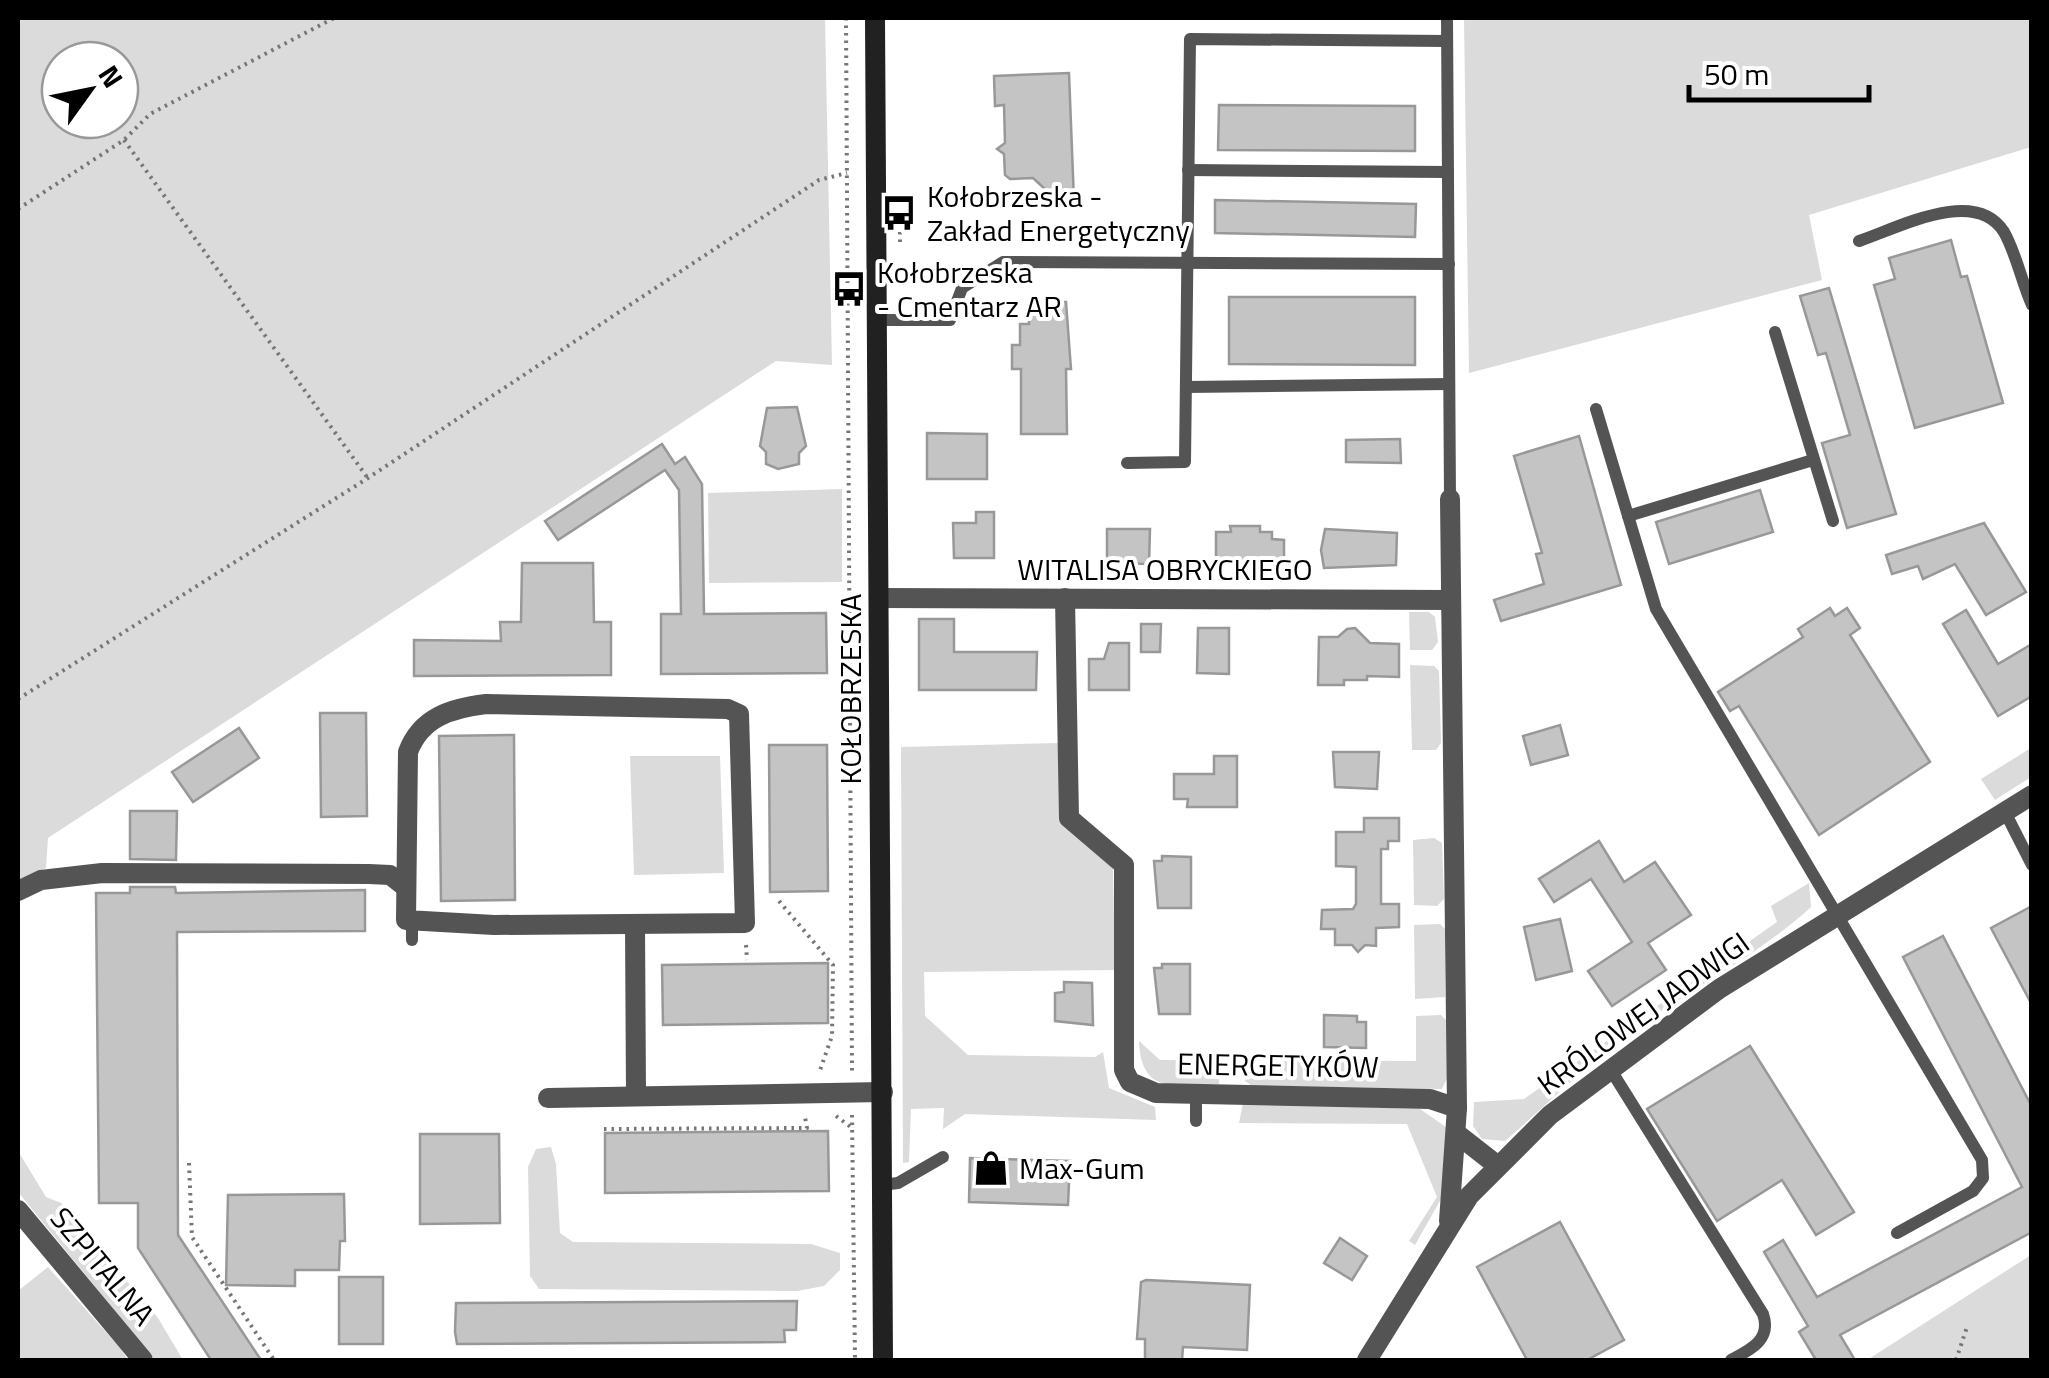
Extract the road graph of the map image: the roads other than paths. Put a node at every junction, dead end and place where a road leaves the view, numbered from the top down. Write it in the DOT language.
graph roads {
  1 [pos="875,18"];
  2 [pos="1447,18"];
  3 [pos="1447,42"];
  4 [pos="1188,170"];
  5 [pos="1448,172"];
  6 [pos="1859,240"];
  7 [pos="2032,260"];
  8 [pos="1187,261"];
  9 [pos="1449,264"];
  10 [pos="2014,266"];
  11 [pos="2032,306"];
  12 [pos="876,320"];
  13 [pos="1775,332"];
  14 [pos="1449,384"];
  15 [pos="1186,387"];
  16 [pos="1596,409"];
  17 [pos="1813,460"];
  18 [pos="1127,463"];
  19 [pos="1450,498"];
  20 [pos="1628,516"];
  21 [pos="1833,521"];
  22 [pos="880,598"];
  23 [pos="1064,598"];
  24 [pos="1450,600"];
  25 [pos="2032,795"];
  26 [pos="2004,812"];
  27 [pos="2032,864"];
  28 [pos="404,886"];
  29 [pos="18,891"];
  30 [pos="1838,916"];
  31 [pos="635,926"];
  32 [pos="1609,1067"];
  33 [pos="882,1092"];
  34 [pos="636,1093"];
  35 [pos="1196,1094"];
  36 [pos="548,1098"];
  37 [pos="1458,1108"];
  38 [pos="1196,1120"];
  39 [pos="1457,1134"];
  40 [pos="943,1157"];
  41 [pos="1498,1166"];
  42 [pos="882,1184"];
  43 [pos="18,1210"];
  44 [pos="1448,1230"];
  45 [pos="1897,1233"];
  46 [pos="143,1360"];
  47 [pos="884,1360"];
  48 [pos="1367,1360"];
  49 [pos="1731,1360"];
  1 -- 12 [label="main road, KOŁOBRZESKA"];
  2 -- 3 [label="lane"];
  3 -- 4 [label="lane"];
  3 -- 5 [label="lane"];
  4 -- 5 [label="lane"];
  4 -- 8 [label="lane"];
  5 -- 9 [label="lane"];
  6 -- 10 [label="lane"];
  7 -- 10 [label="lane"];
  8 -- 9 [label="lane"];
  8 -- 12 [label="lane"];
  8 -- 15 [label="lane"];
  9 -- 14 [label="lane"];
  10 -- 11 [label="lane"];
  12 -- 22 [label="main road, KOŁOBRZESKA"];
  13 -- 17 [label="lane"];
  14 -- 15 [label="lane"];
  14 -- 19 [label="lane"];
  15 -- 18 [label="lane"];
  16 -- 20 [label="lane"];
  17 -- 20 [label="lane"];
  17 -- 21 [label="lane"];
  19 -- 24 [label="street"];
  20 -- 30 [label="lane"];
  22 -- 23 [label="street, WITALISA OBRYCKIEGO"];
  22 -- 33 [label="main road, KOŁOBRZESKA"];
  23 -- 24 [label="street, WITALISA OBRYCKIEGO"];
  23 -- 35 [label="street, ENERGETYKÓW"];
  24 -- 37 [label="street"];
  25 -- 26 [label="street, KRÓLOWEJ JADWIGI"];
  26 -- 27 [label="lane"];
  26 -- 30 [label="street, KRÓLOWEJ JADWIGI"];
  28 -- 29 [label="street"];
  28 -- 31 [label="street"];
  28 -- 31 [label="street"];
  30 -- 32 [label="street, KRÓLOWEJ JADWIGI"];
  30 -- 45 [label="lane"];
  31 -- 34 [label="street"];
  32 -- 41 [label="street, KRÓLOWEJ JADWIGI"];
  32 -- 49 [label="lane"];
  33 -- 34 [label="street"];
  33 -- 42 [label="main road, KOŁOBRZESKA"];
  34 -- 36 [label="street"];
  35 -- 37 [label="street, ENERGETYKÓW"];
  35 -- 38 [label="lane"];
  37 -- 39 [label="street"];
  39 -- 41 [label="street"];
  39 -- 44 [label="street"];
  40 -- 42 [label="lane"];
  41 -- 44 [label="street, KRÓLOWEJ JADWIGI"];
  42 -- 47 [label="main road, KOŁOBRZESKA"];
  43 -- 46 [label="street, SZPITALNA"];
  44 -- 48 [label="street, KRÓLOWEJ JADWIGI"];
}
